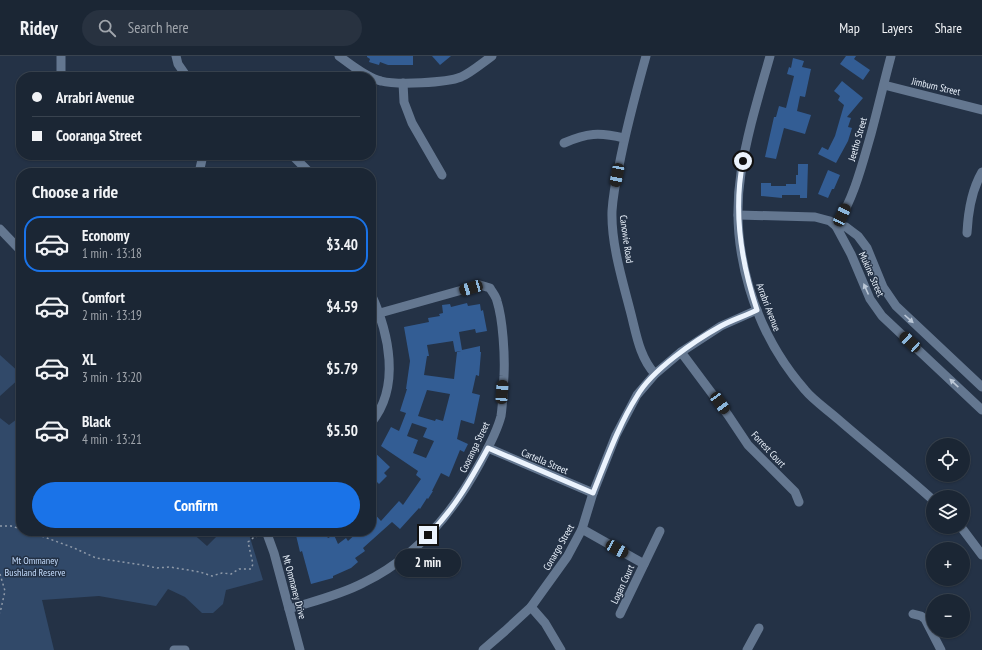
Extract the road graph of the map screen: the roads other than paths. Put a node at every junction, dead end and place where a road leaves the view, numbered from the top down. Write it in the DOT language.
graph roads {
  1 [pos="61,56"];
  2 [pos="176,56"];
  3 [pos="339,56"];
  4 [pos="492,56"];
  5 [pos="646,56"];
  6 [pos="770,56"];
  7 [pos="891,56"];
  8 [pos="61,72"];
  9 [pos="184,72"];
  10 [pos="363,72"];
  11 [pos="376,79"];
  12 [pos="402,83"];
  13 [pos="884,85"];
  14 [pos="982,110"];
  15 [pos="624,138"];
  16 [pos="564,144"];
  17 [pos="297,160"];
  18 [pos="305,168"];
  19 [pos="982,172"];
  20 [pos="442,175"];
  21 [pos="738,215"];
  22 [pos="836,226"];
  23 [pos="0,229"];
  24 [pos="967,233"];
  25 [pos="16,246"];
  26 [pos="376,305"];
  27 [pos="757,310"];
  28 [pos="380,313"];
  29 [pos="681,352"];
  30 [pos="655,374"];
  31 [pos="982,387"];
  32 [pos="982,410"];
  33 [pos="376,417"];
  34 [pos="488,448"];
  35 [pos="593,493"];
  36 [pos="926,494"];
  37 [pos="799,502"];
  38 [pos="582,529"];
  39 [pos="660,531"];
  40 [pos="966,534"];
  41 [pos="264,536"];
  42 [pos="982,555"];
  43 [pos="644,564"];
  44 [pos="531,606"];
  45 [pos="289,609"];
  46 [pos="620,614"];
  47 [pos="913,614"];
  48 [pos="759,628"];
  49 [pos="174,650"];
  50 [pos="185,650"];
  51 [pos="300,650"];
  52 [pos="483,650"];
  53 [pos="561,650"];
  54 [pos="747,650"];
  55 [pos="941,650"];
  1 -- 8 [label="street"];
  2 -- 9 [label="street"];
  3 -- 10 [label="street"];
  4 -- 12 [label="street"];
  5 -- 15 [label="street, Canowie Road"];
  6 -- 21 [label="street, Arrabri Avenue"];
  7 -- 13 [label="street, Jeetho Street"];
  11 -- 12 [label="street"];
  12 -- 20 [label="street"];
  13 -- 14 [label="street, Jimburn Street"];
  13 -- 22 [label="street, Jeetho Street"];
  15 -- 16 [label="street"];
  15 -- 30 [label="street, Canowie Road"];
  17 -- 18 [label="street"];
  19 -- 24 [label="street"];
  21 -- 22 [label="street, Mukine Street"];
  21 -- 27 [label="street, Arrabri Avenue"];
  22 -- 31 [label="street, Mukine Street, one-way"];
  32 -- 22 [label="street, Mukine Street, one-way"];
  23 -- 25 [label="street"];
  26 -- 28 [label="street"];
  27 -- 29 [label="street, Conargo Street"];
  27 -- 36 [label="street, Arrabri Avenue"];
  28 -- 33 [label="street"];
  28 -- 34 [label="street, Cooranga Street"];
  29 -- 30 [label="street, Conargo Street"];
  29 -- 37 [label="street, Forrest Court"];
  30 -- 35 [label="street, Conargo Street"];
  34 -- 35 [label="street, Cartella Street"];
  34 -- 45 [label="street, Cooranga Street"];
  35 -- 38 [label="street, Conargo Street"];
  38 -- 43 [label="street, Logan Court"];
  38 -- 44 [label="street, Conargo Street"];
  39 -- 43 [label="street, Logan Court"];
  40 -- 42 [label="street"];
  41 -- 45 [label="street, Mt Ommaney Drive"];
  43 -- 46 [label="street, Logan Court"];
  44 -- 52 [label="street, Conargo Street"];
  44 -- 53 [label="street"];
  45 -- 51 [label="street, Mt Ommaney Drive"];
  47 -- 55 [label="street"];
  48 -- 54 [label="street"];
  49 -- 50 [label="street"];
}
